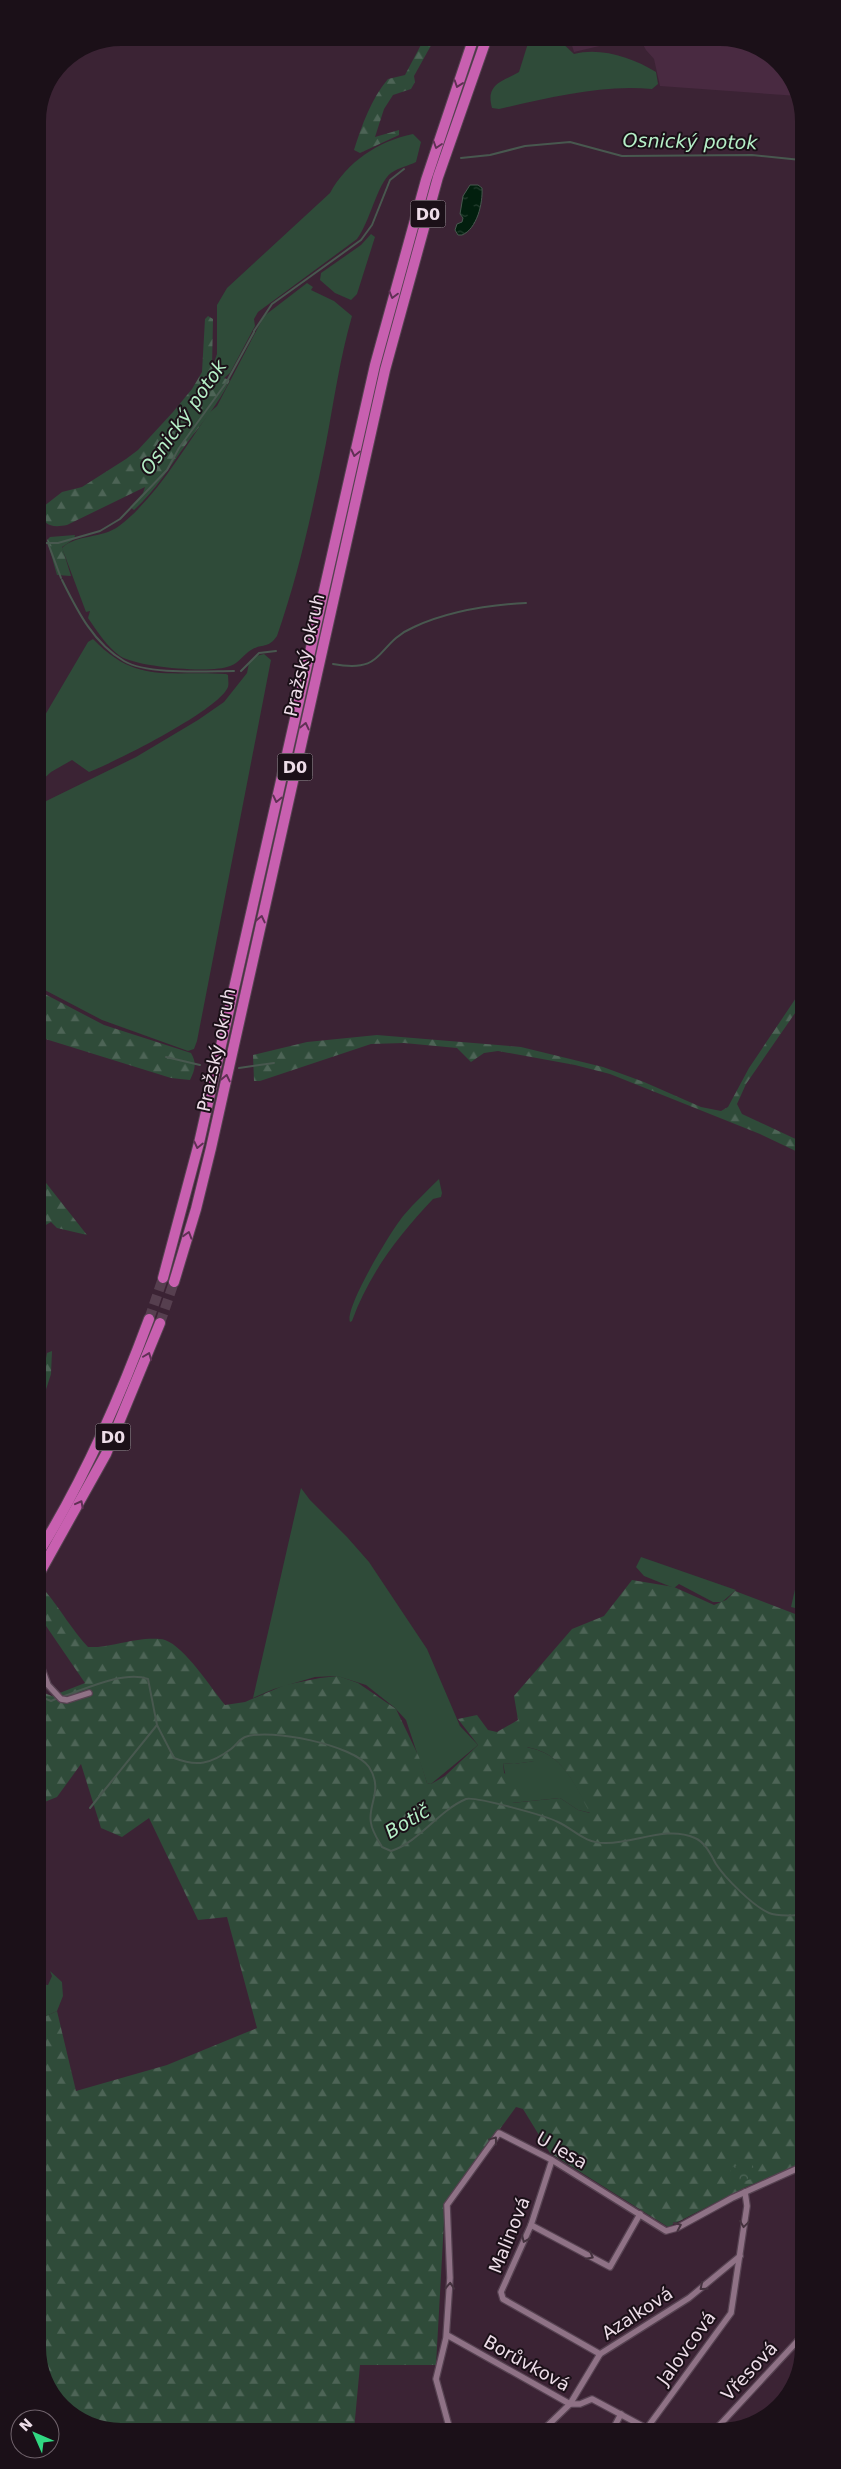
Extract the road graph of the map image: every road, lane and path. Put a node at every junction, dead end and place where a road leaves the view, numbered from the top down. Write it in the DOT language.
graph roads {
  1 [pos="471,46"];
  2 [pos="484,46"];
  3 [pos="163,1278"];
  4 [pos="174,1282"];
  5 [pos="149,1319"];
  6 [pos="160,1323"];
  7 [pos="46,1539"];
  8 [pos="46,1561"];
  9 [pos="46,1679"];
  10 [pos="89,1693"];
  11 [pos="552,2160"];
  12 [pos="795,2170"];
  13 [pos="745,2192"];
  14 [pos="640,2214"];
  15 [pos="531,2225"];
  16 [pos="740,2256"];
  17 [pos="446,2335"];
  18 [pos="795,2345"];
  19 [pos="600,2354"];
  20 [pos="570,2404"];
  21 [pos="621,2414"];
  22 [pos="448,2423"];
  23 [pos="550,2423"];
  24 [pos="616,2423"];
  25 [pos="638,2423"];
  26 [pos="652,2423"];
  27 [pos="722,2423"];
  1 -- 3 [label="highway, Pražský okruh / D0, one-way"];
  4 -- 2 [label="highway, Pražský okruh / D0, one-way"];
  5 -- 7 [label="highway, D0"];
  8 -- 6 [label="highway, D0, one-way"];
  9 -- 10 [label="street"];
  11 -- 14 [label="street, U lesa"];
  11 -- 15 [label="street, Malinová"];
  17 -- 11 [label="street, U lesa, one-way"];
  12 -- 13 [label="street, U lesa"];
  14 -- 13 [label="street, U lesa, one-way"];
  13 -- 16 [label="street, Jalovcová, one-way"];
  15 -- 14 [label="street, one-way"];
  15 -- 19 [label="street, Malinová, one-way"];
  16 -- 19 [label="street, Azalková, one-way"];
  16 -- 26 [label="street, Jalovcová"];
  17 -- 20 [label="street, Borůvková"];
  17 -- 22 [label="street"];
  18 -- 27 [label="street, Vřesová"];
  19 -- 20 [label="street, Azalková"];
  20 -- 21 [label="street, Borůvková"];
  20 -- 23 [label="street, Azalková"];
  21 -- 24 [label="street"];
  21 -- 25 [label="street, Borůvková"];
}
